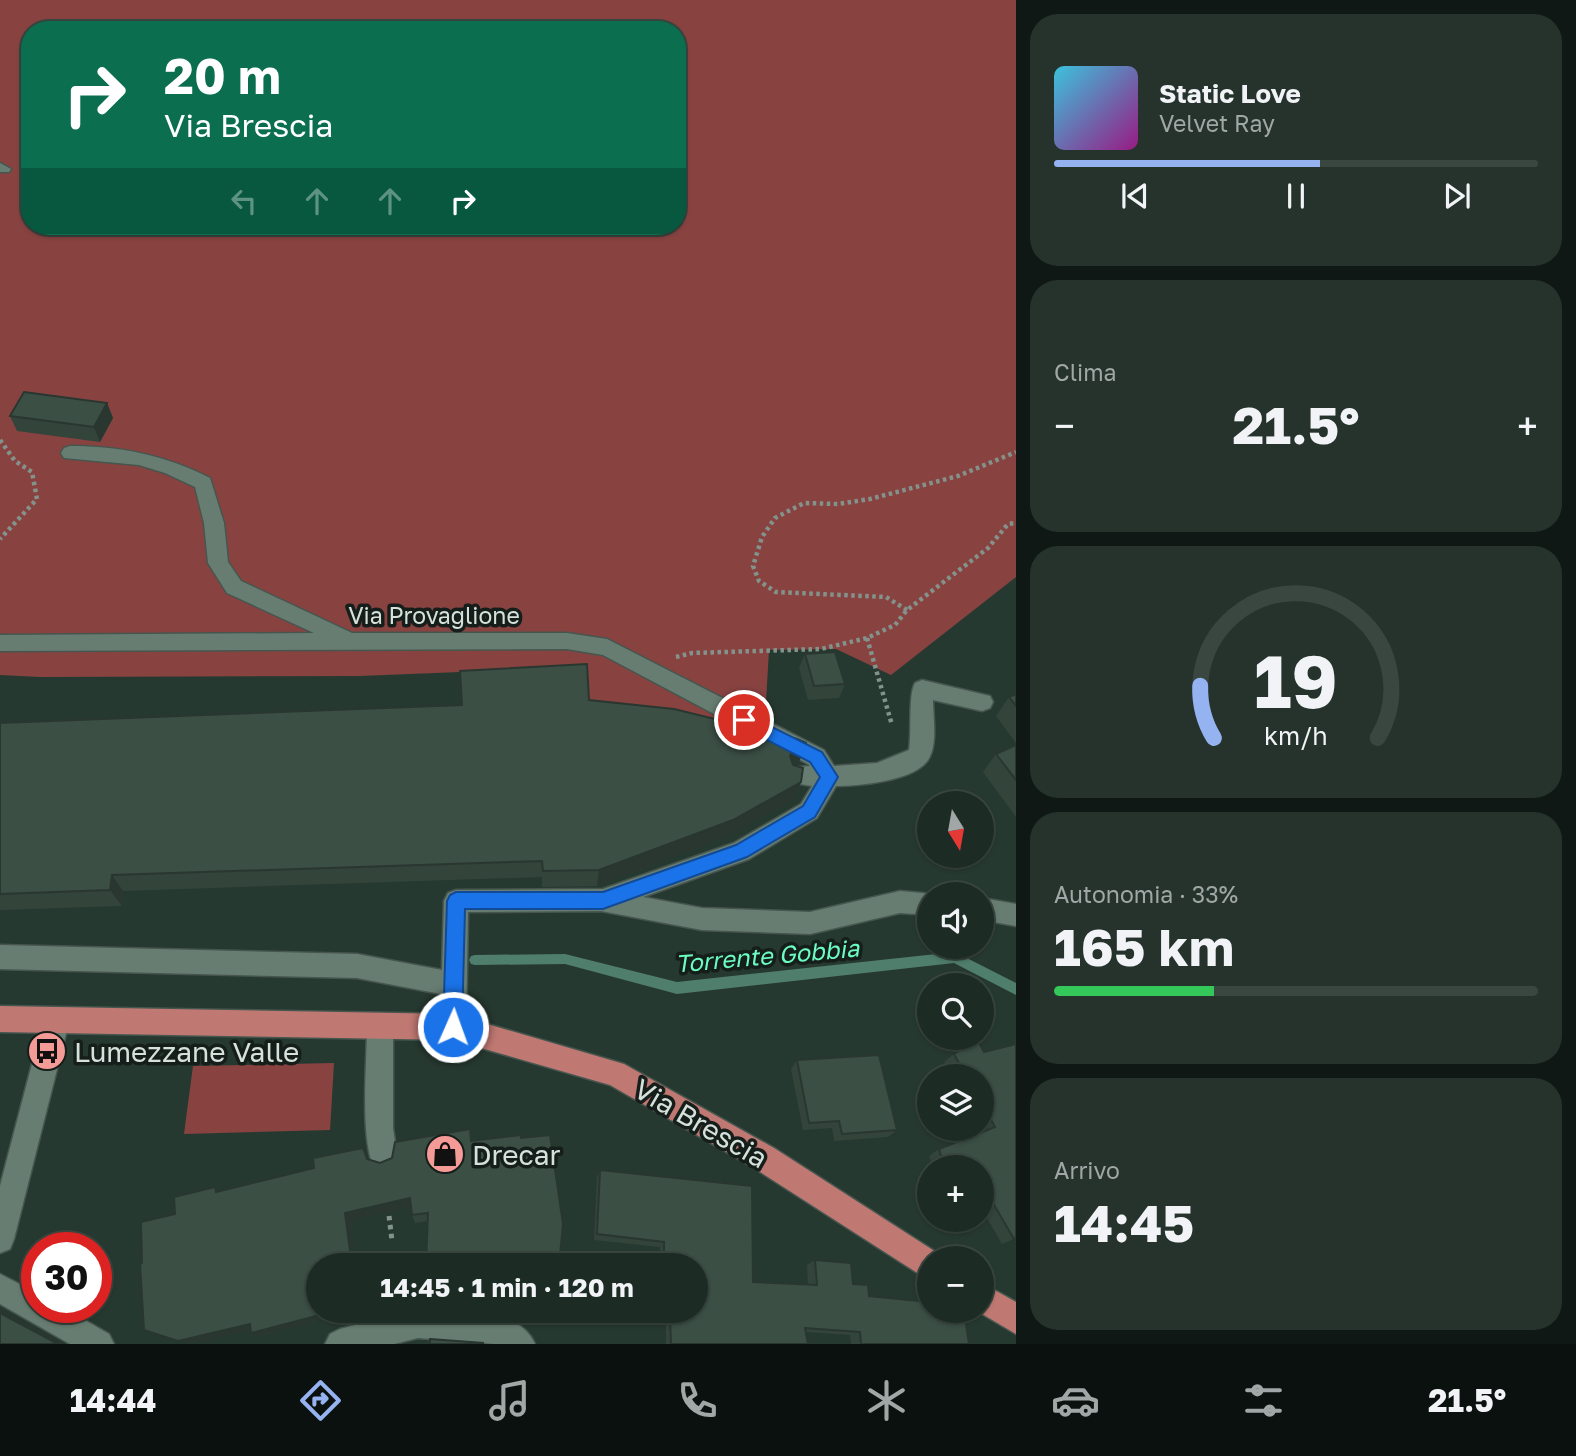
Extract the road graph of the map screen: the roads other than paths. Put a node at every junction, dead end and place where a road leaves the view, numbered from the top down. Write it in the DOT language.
graph roads {
  1 [pos="70,453"];
  2 [pos="350,642"];
  3 [pos="0,643"];
  4 [pos="982,702"];
  5 [pos="796,775"];
  6 [pos="829,777"];
  7 [pos="599,900"];
  8 [pos="917,903"];
  9 [pos="994,911"];
  10 [pos="1016,915"];
  11 [pos="0,957"];
  12 [pos="454,984"];
  13 [pos="0,1019"];
  14 [pos="56,1022"];
  15 [pos="380,1026"];
  16 [pos="453,1027"];
  17 [pos="383,1156"];
  18 [pos="0,1239"];
  19 [pos="917,1256"];
  20 [pos="0,1287"];
  21 [pos="994,1305"];
  22 [pos="1016,1319"];
  23 [pos="503,1339"];
  24 [pos="99,1344"];
  25 [pos="340,1344"];
  1 -- 2 [label="street"];
  2 -- 3 [label="street, Via Provaglione"];
  2 -- 6 [label="street, Via Provaglione"];
  4 -- 6 [label="street"];
  5 -- 6 [label="street"];
  6 -- 7 [label="street"];
  7 -- 8 [label="street"];
  7 -- 12 [label="street"];
  9 -- 10 [label="street"];
  11 -- 12 [label="street"];
  12 -- 16 [label="street"];
  13 -- 14 [label="main road, Via Brescia"];
  14 -- 15 [label="main road, Via Brescia"];
  14 -- 18 [label="street"];
  15 -- 16 [label="main road, Via Brescia"];
  15 -- 17 [label="street"];
  16 -- 19 [label="main road, Via Brescia"];
  20 -- 24 [label="street"];
  21 -- 22 [label="main road"];
  23 -- 25 [label="street"];
}
